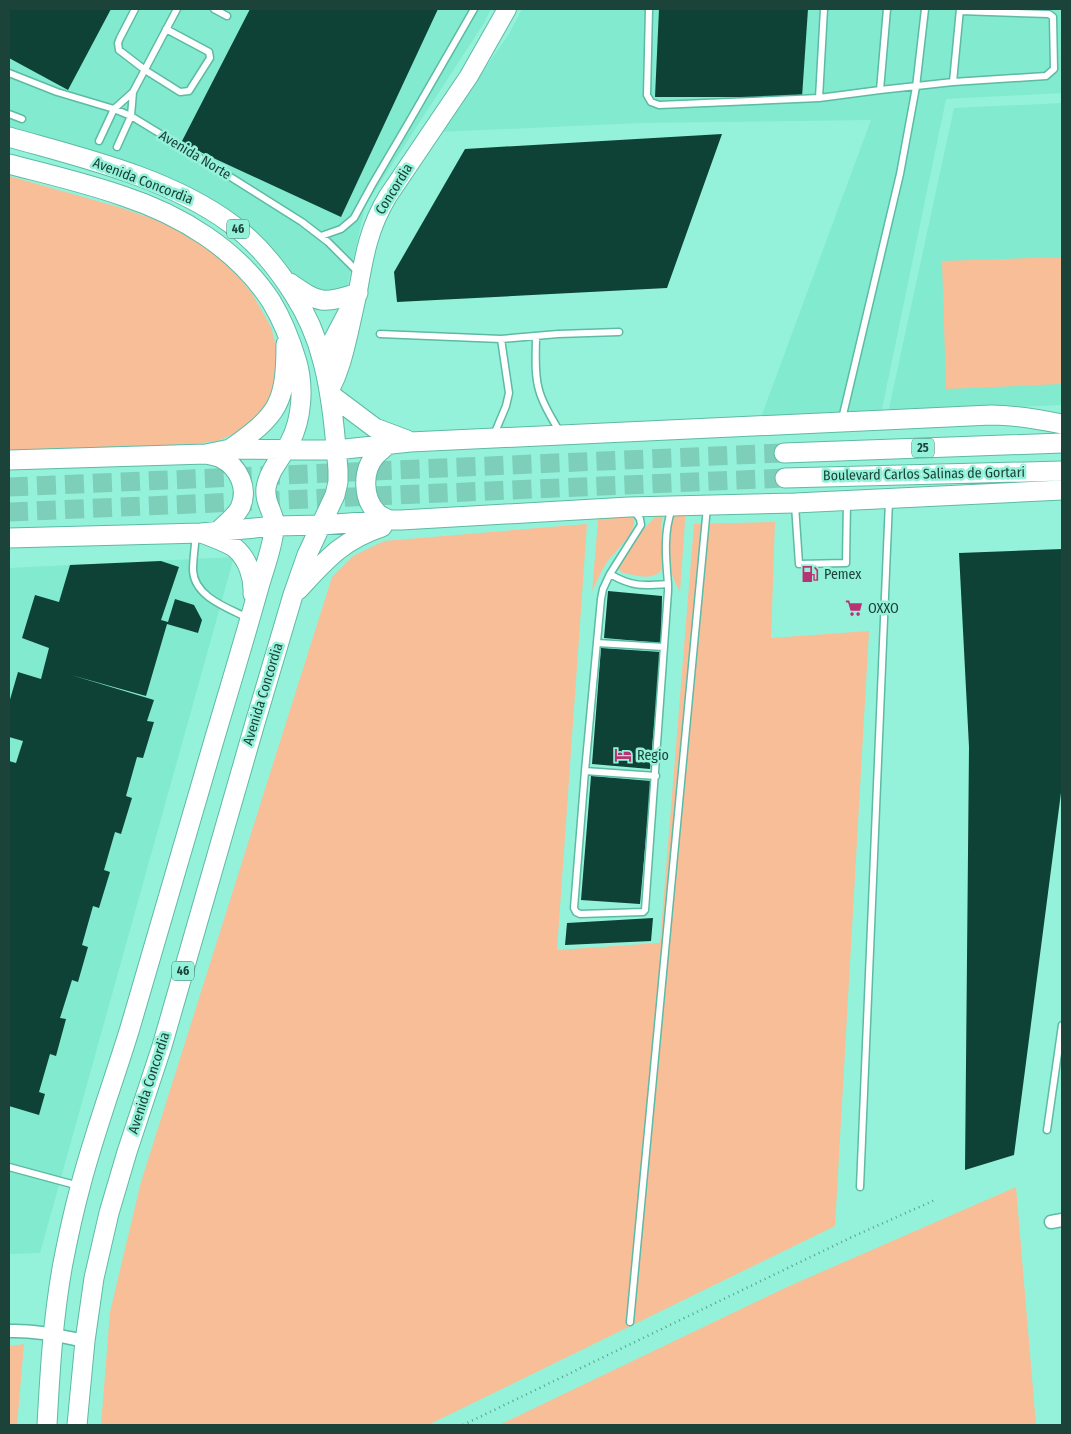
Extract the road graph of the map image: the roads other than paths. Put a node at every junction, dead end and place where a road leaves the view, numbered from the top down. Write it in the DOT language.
graph roads {
  1 [pos="135,9"];
  2 [pos="177,9"];
  3 [pos="214,9"];
  4 [pos="474,9"];
  5 [pos="507,9"];
  6 [pos="649,9"];
  7 [pos="824,9"];
  8 [pos="887,9"];
  9 [pos="925,9"];
  10 [pos="960,10"];
  11 [pos="228,16"];
  12 [pos="166,29"];
  13 [pos="145,70"];
  14 [pos="9,73"];
  15 [pos="954,82"];
  16 [pos="916,87"];
  17 [pos="880,90"];
  18 [pos="133,92"];
  19 [pos="819,98"];
  20 [pos="114,109"];
  21 [pos="9,114"];
  22 [pos="131,116"];
  23 [pos="22,119"];
  24 [pos="9,137"];
  25 [pos="99,140"];
  26 [pos="117,147"];
  27 [pos="9,164"];
  28 [pos="321,236"];
  29 [pos="284,279"];
  30 [pos="358,289"];
  31 [pos="286,331"];
  32 [pos="619,332"];
  33 [pos="380,334"];
  34 [pos="536,336"];
  35 [pos="501,339"];
  36 [pos="323,359"];
  37 [pos="330,393"];
  38 [pos="841,422"];
  39 [pos="1062,424"];
  40 [pos="561,436"];
  41 [pos="493,438"];
  42 [pos="410,442"];
  43 [pos="1062,443"];
  44 [pos="388,444"];
  45 [pos="230,449"];
  46 [pos="284,450"];
  47 [pos="336,450"];
  48 [pos="784,453"];
  49 [pos="206,454"];
  50 [pos="9,460"];
  51 [pos="1062,471"];
  52 [pos="785,478"];
  53 [pos="1062,490"];
  54 [pos="889,498"];
  55 [pos="847,500"];
  56 [pos="795,503"];
  57 [pos="707,505"];
  58 [pos="673,506"];
  59 [pos="629,507"];
  60 [pos="395,520"];
  61 [pos="322,525"];
  62 [pos="276,526"];
  63 [pos="205,532"];
  64 [pos="9,538"];
  65 [pos="610,574"];
  66 [pos="668,584"];
  67 [pos="294,595"];
  68 [pos="251,615"];
  69 [pos="597,643"];
  70 [pos="664,647"];
  71 [pos="585,771"];
  72 [pos="656,776"];
  73 [pos="1062,1025"];
  74 [pos="1047,1130"];
  75 [pos="9,1167"];
  76 [pos="80,1186"];
  77 [pos="860,1187"];
  78 [pos="630,1322"];
  79 [pos="9,1331"];
  80 [pos="53,1335"];
  81 [pos="84,1341"];
  82 [pos="46,1425"];
  83 [pos="77,1425"];
  1 -- 13 [label="lane"];
  2 -- 12 [label="lane"];
  3 -- 11 [label="lane"];
  4 -- 28 [label="lane"];
  5 -- 30 [label="street, Concordia"];
  6 -- 19 [label="lane"];
  7 -- 19 [label="lane"];
  8 -- 17 [label="lane"];
  9 -- 16 [label="lane"];
  10 -- 15 [label="lane"];
  10 -- 15 [label="lane"];
  12 -- 13 [label="lane"];
  12 -- 13 [label="lane"];
  13 -- 18 [label="lane"];
  14 -- 20 [label="lane, Avenida Norte"];
  15 -- 16 [label="lane"];
  16 -- 17 [label="lane"];
  16 -- 38 [label="lane"];
  17 -- 19 [label="lane"];
  18 -- 20 [label="lane"];
  18 -- 22 [label="lane"];
  20 -- 22 [label="lane, Avenida Norte"];
  20 -- 25 [label="lane"];
  21 -- 23 [label="lane"];
  22 -- 26 [label="lane"];
  22 -- 28 [label="lane, Avenida Norte"];
  24 -- 29 [label="main road, Avenida Concordia / 46"];
  27 -- 31 [label="main road, Avenida Concordia / 46"];
  28 -- 30 [label="lane, Avenida Norte"];
  29 -- 30 [label="main road"];
  29 -- 36 [label="main road, Avenida Concordia / 46"];
  30 -- 36 [label="street"];
  30 -- 37 [label="street, Concordia"];
  31 -- 45 [label="main road"];
  31 -- 46 [label="main road, Avenida Concordia / 46"];
  32 -- 34 [label="lane"];
  33 -- 35 [label="lane"];
  34 -- 35 [label="lane"];
  34 -- 40 [label="lane"];
  35 -- 41 [label="lane"];
  36 -- 37 [label="main road, Avenida Concordia / 46"];
  37 -- 42 [label="main road"];
  37 -- 47 [label="main road, Avenida Concordia / 46"];
  38 -- 39 [label="main road"];
  38 -- 40 [label="main road"];
  40 -- 41 [label="main road"];
  41 -- 42 [label="main road"];
  42 -- 44 [label="main road"];
  43 -- 48 [label="main road, Boulevard Carlos Salinas de Gortari / 25"];
  44 -- 47 [label="main road"];
  44 -- 60 [label="main road"];
  45 -- 46 [label="main road"];
  45 -- 49 [label="main road"];
  46 -- 47 [label="main road"];
  46 -- 62 [label="main road, Avenida Concordia / 46"];
  47 -- 61 [label="main road, Avenida Concordia / 46"];
  49 -- 50 [label="main road"];
  49 -- 63 [label="main road"];
  51 -- 52 [label="main road, Boulevard Carlos Salinas de Gortari / 25"];
  53 -- 54 [label="main road"];
  54 -- 55 [label="main road"];
  54 -- 77 [label="lane"];
  55 -- 56 [label="main road"];
  55 -- 56 [label="lane"];
  56 -- 57 [label="main road"];
  57 -- 58 [label="main road"];
  57 -- 78 [label="lane"];
  58 -- 59 [label="main road"];
  58 -- 66 [label="lane"];
  59 -- 60 [label="main road"];
  59 -- 65 [label="lane"];
  60 -- 61 [label="main road"];
  60 -- 67 [label="main road"];
  61 -- 62 [label="main road"];
  61 -- 67 [label="main road, Avenida Concordia / 46"];
  62 -- 63 [label="main road"];
  62 -- 68 [label="main road"];
  63 -- 64 [label="main road"];
  63 -- 68 [label="main road"];
  63 -- 68 [label="lane"];
  65 -- 66 [label="lane"];
  65 -- 69 [label="lane"];
  66 -- 70 [label="lane"];
  67 -- 81 [label="main road, Avenida Concordia / 46"];
  68 -- 76 [label="main road"];
  69 -- 70 [label="lane"];
  69 -- 71 [label="lane"];
  70 -- 72 [label="lane"];
  71 -- 72 [label="lane"];
  71 -- 72 [label="lane"];
  73 -- 74 [label="lane"];
  75 -- 76 [label="lane"];
  76 -- 80 [label="main road"];
  79 -- 80 [label="street"];
  80 -- 81 [label="street"];
  80 -- 82 [label="main road"];
  81 -- 83 [label="main road, Avenida Concordia / 46"];
}
